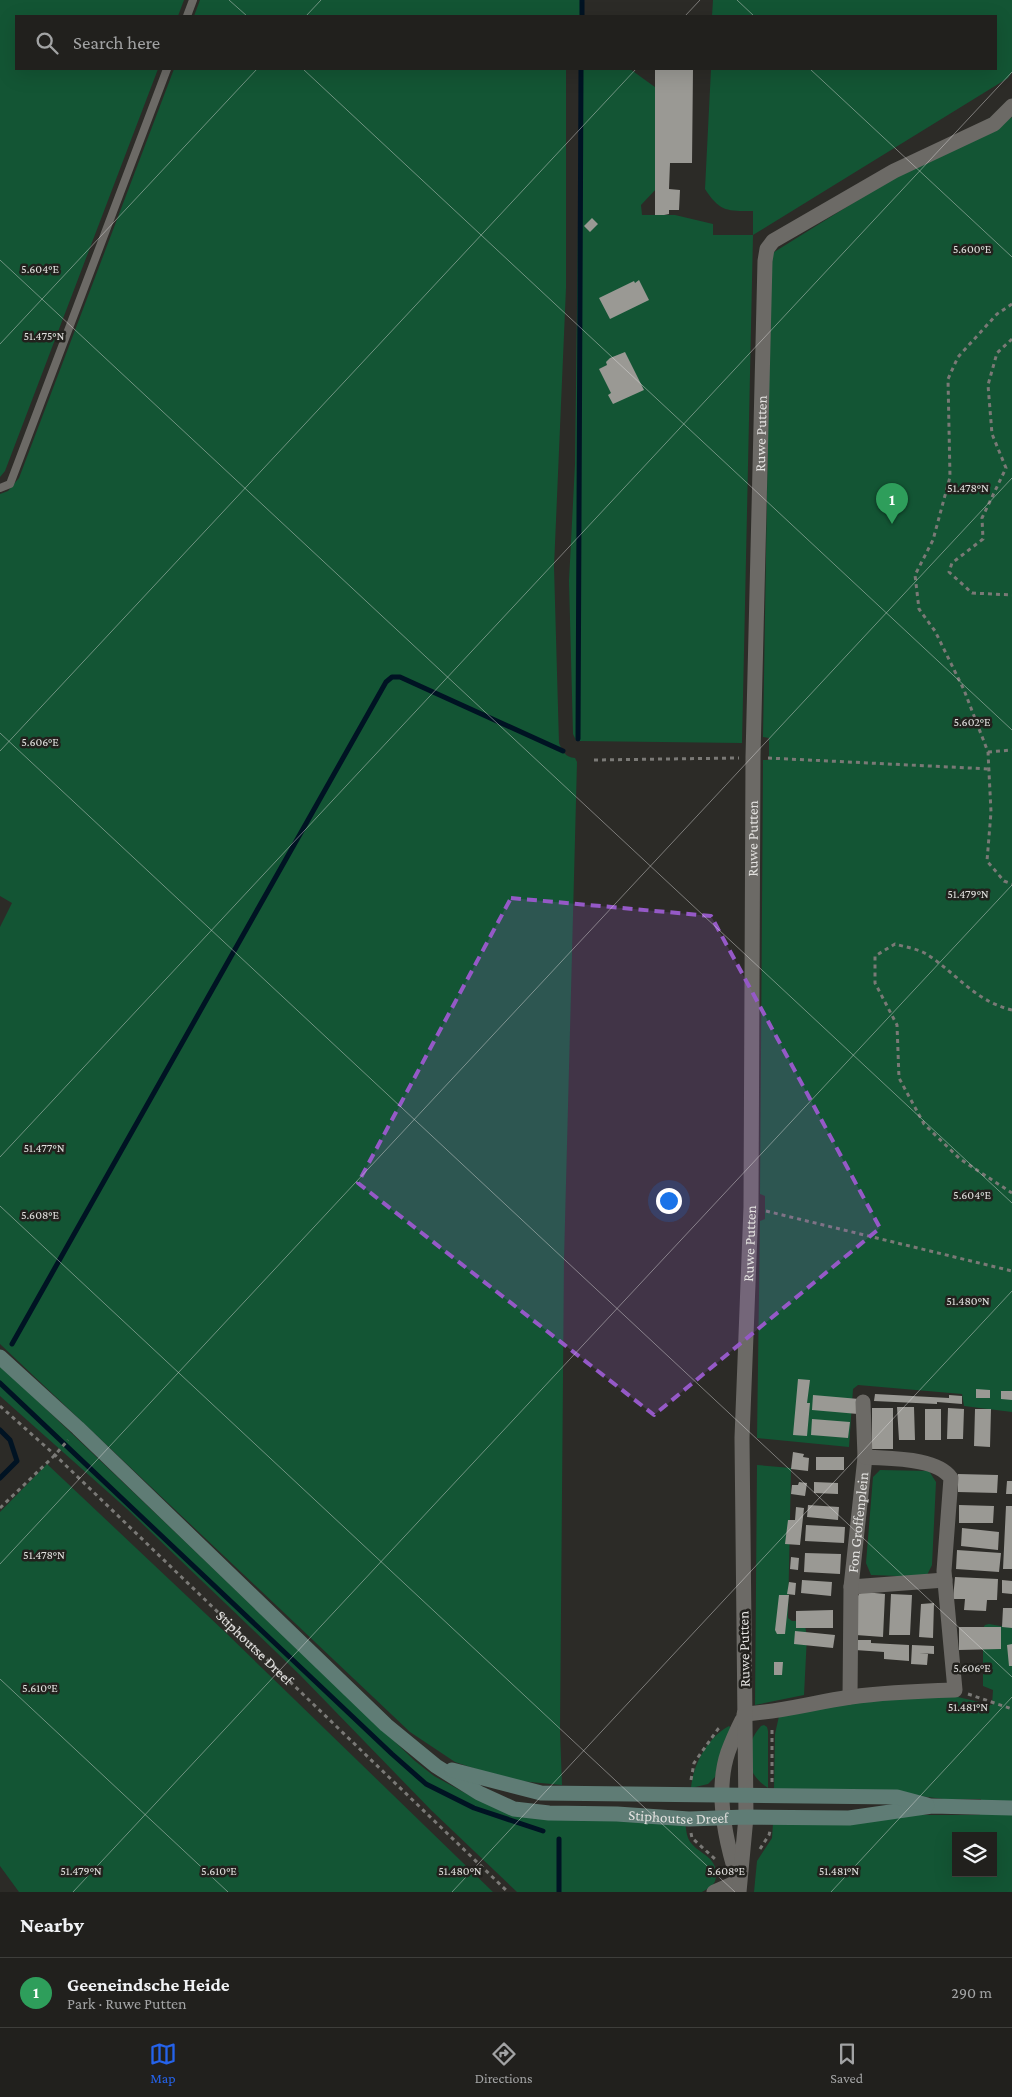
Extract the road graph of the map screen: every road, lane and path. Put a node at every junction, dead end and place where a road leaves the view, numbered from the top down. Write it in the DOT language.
graph roads {
  1 [pos="193,0"];
  2 [pos="187,15"];
  3 [pos="167,70"];
  4 [pos="1012,106"];
  5 [pos="1012,304"];
  6 [pos="1012,339"];
  7 [pos="0,488"];
  8 [pos="1012,595"];
  9 [pos="1012,750"];
  10 [pos="988,752"];
  11 [pos="753,757"];
  12 [pos="594,760"];
  13 [pos="990,769"];
  14 [pos="1012,884"];
  15 [pos="1012,1010"];
  16 [pos="1012,1193"];
  17 [pos="751,1207"];
  18 [pos="1012,1271"];
  19 [pos="0,1357"];
  20 [pos="863,1402"];
  21 [pos="0,1406"];
  22 [pos="78,1428"];
  23 [pos="55,1455"];
  24 [pos="865,1457"];
  25 [pos="0,1508"];
  26 [pos="945,1580"];
  27 [pos="851,1587"];
  28 [pos="955,1690"];
  29 [pos="850,1697"];
  30 [pos="1012,1709"];
  31 [pos="744,1714"];
  32 [pos="436,1766"];
  33 [pos="722,1794"];
  34 [pos="745,1795"];
  35 [pos="932,1806"];
  36 [pos="1012,1808"];
  37 [pos="723,1817"];
  38 [pos="746,1817"];
  39 [pos="739,1886"];
  40 [pos="508,1892"];
  41 [pos="714,1892"];
  1 -- 2 [label="lane"];
  3 -- 7 [label="lane"];
  4 -- 11 [label="street, Ruwe Putten"];
  5 -- 10 [label="path"];
  6 -- 8 [label="path"];
  9 -- 10 [label="path"];
  10 -- 13 [label="path"];
  11 -- 12 [label="path"];
  11 -- 13 [label="path"];
  11 -- 17 [label="street, Ruwe Putten"];
  13 -- 14 [label="path"];
  15 -- 16 [label="path"];
  17 -- 18 [label="path"];
  17 -- 31 [label="street, Ruwe Putten"];
  19 -- 22 [label="main road, Stiphoutse Dreef"];
  20 -- 24 [label="street, Fon Groffenplein"];
  21 -- 23 [label="path, Stiphoutse Dreef"];
  22 -- 23 [label="path"];
  22 -- 32 [label="main road, Stiphoutse Dreef"];
  23 -- 25 [label="path"];
  23 -- 40 [label="path, Stiphoutse Dreef"];
  24 -- 26 [label="street, Fon Groffenplein"];
  24 -- 27 [label="street, Fon Groffenplein"];
  26 -- 27 [label="street, Fon Groffenplein"];
  26 -- 28 [label="street, Fon Groffenplein"];
  27 -- 29 [label="street, Fon Groffenplein"];
  28 -- 29 [label="street"];
  28 -- 30 [label="path"];
  29 -- 31 [label="street"];
  31 -- 33 [label="street, Ruwe Putten"];
  31 -- 34 [label="street, Ruwe Putten"];
  32 -- 33 [label="main road, Stiphoutse Dreef"];
  32 -- 37 [label="main road, Stiphoutse Dreef"];
  33 -- 34 [label="main road, Stiphoutse Dreef"];
  33 -- 37 [label="street, Ruwe Putten"];
  34 -- 35 [label="main road, Stiphoutse Dreef"];
  34 -- 38 [label="street, Ruwe Putten"];
  35 -- 36 [label="main road, Stiphoutse Dreef"];
  35 -- 38 [label="main road, Stiphoutse Dreef"];
  37 -- 38 [label="main road, Stiphoutse Dreef"];
  37 -- 39 [label="street, Ruwe Putten"];
  38 -- 39 [label="street, Ruwe Putten"];
  39 -- 41 [label="street"];
}
